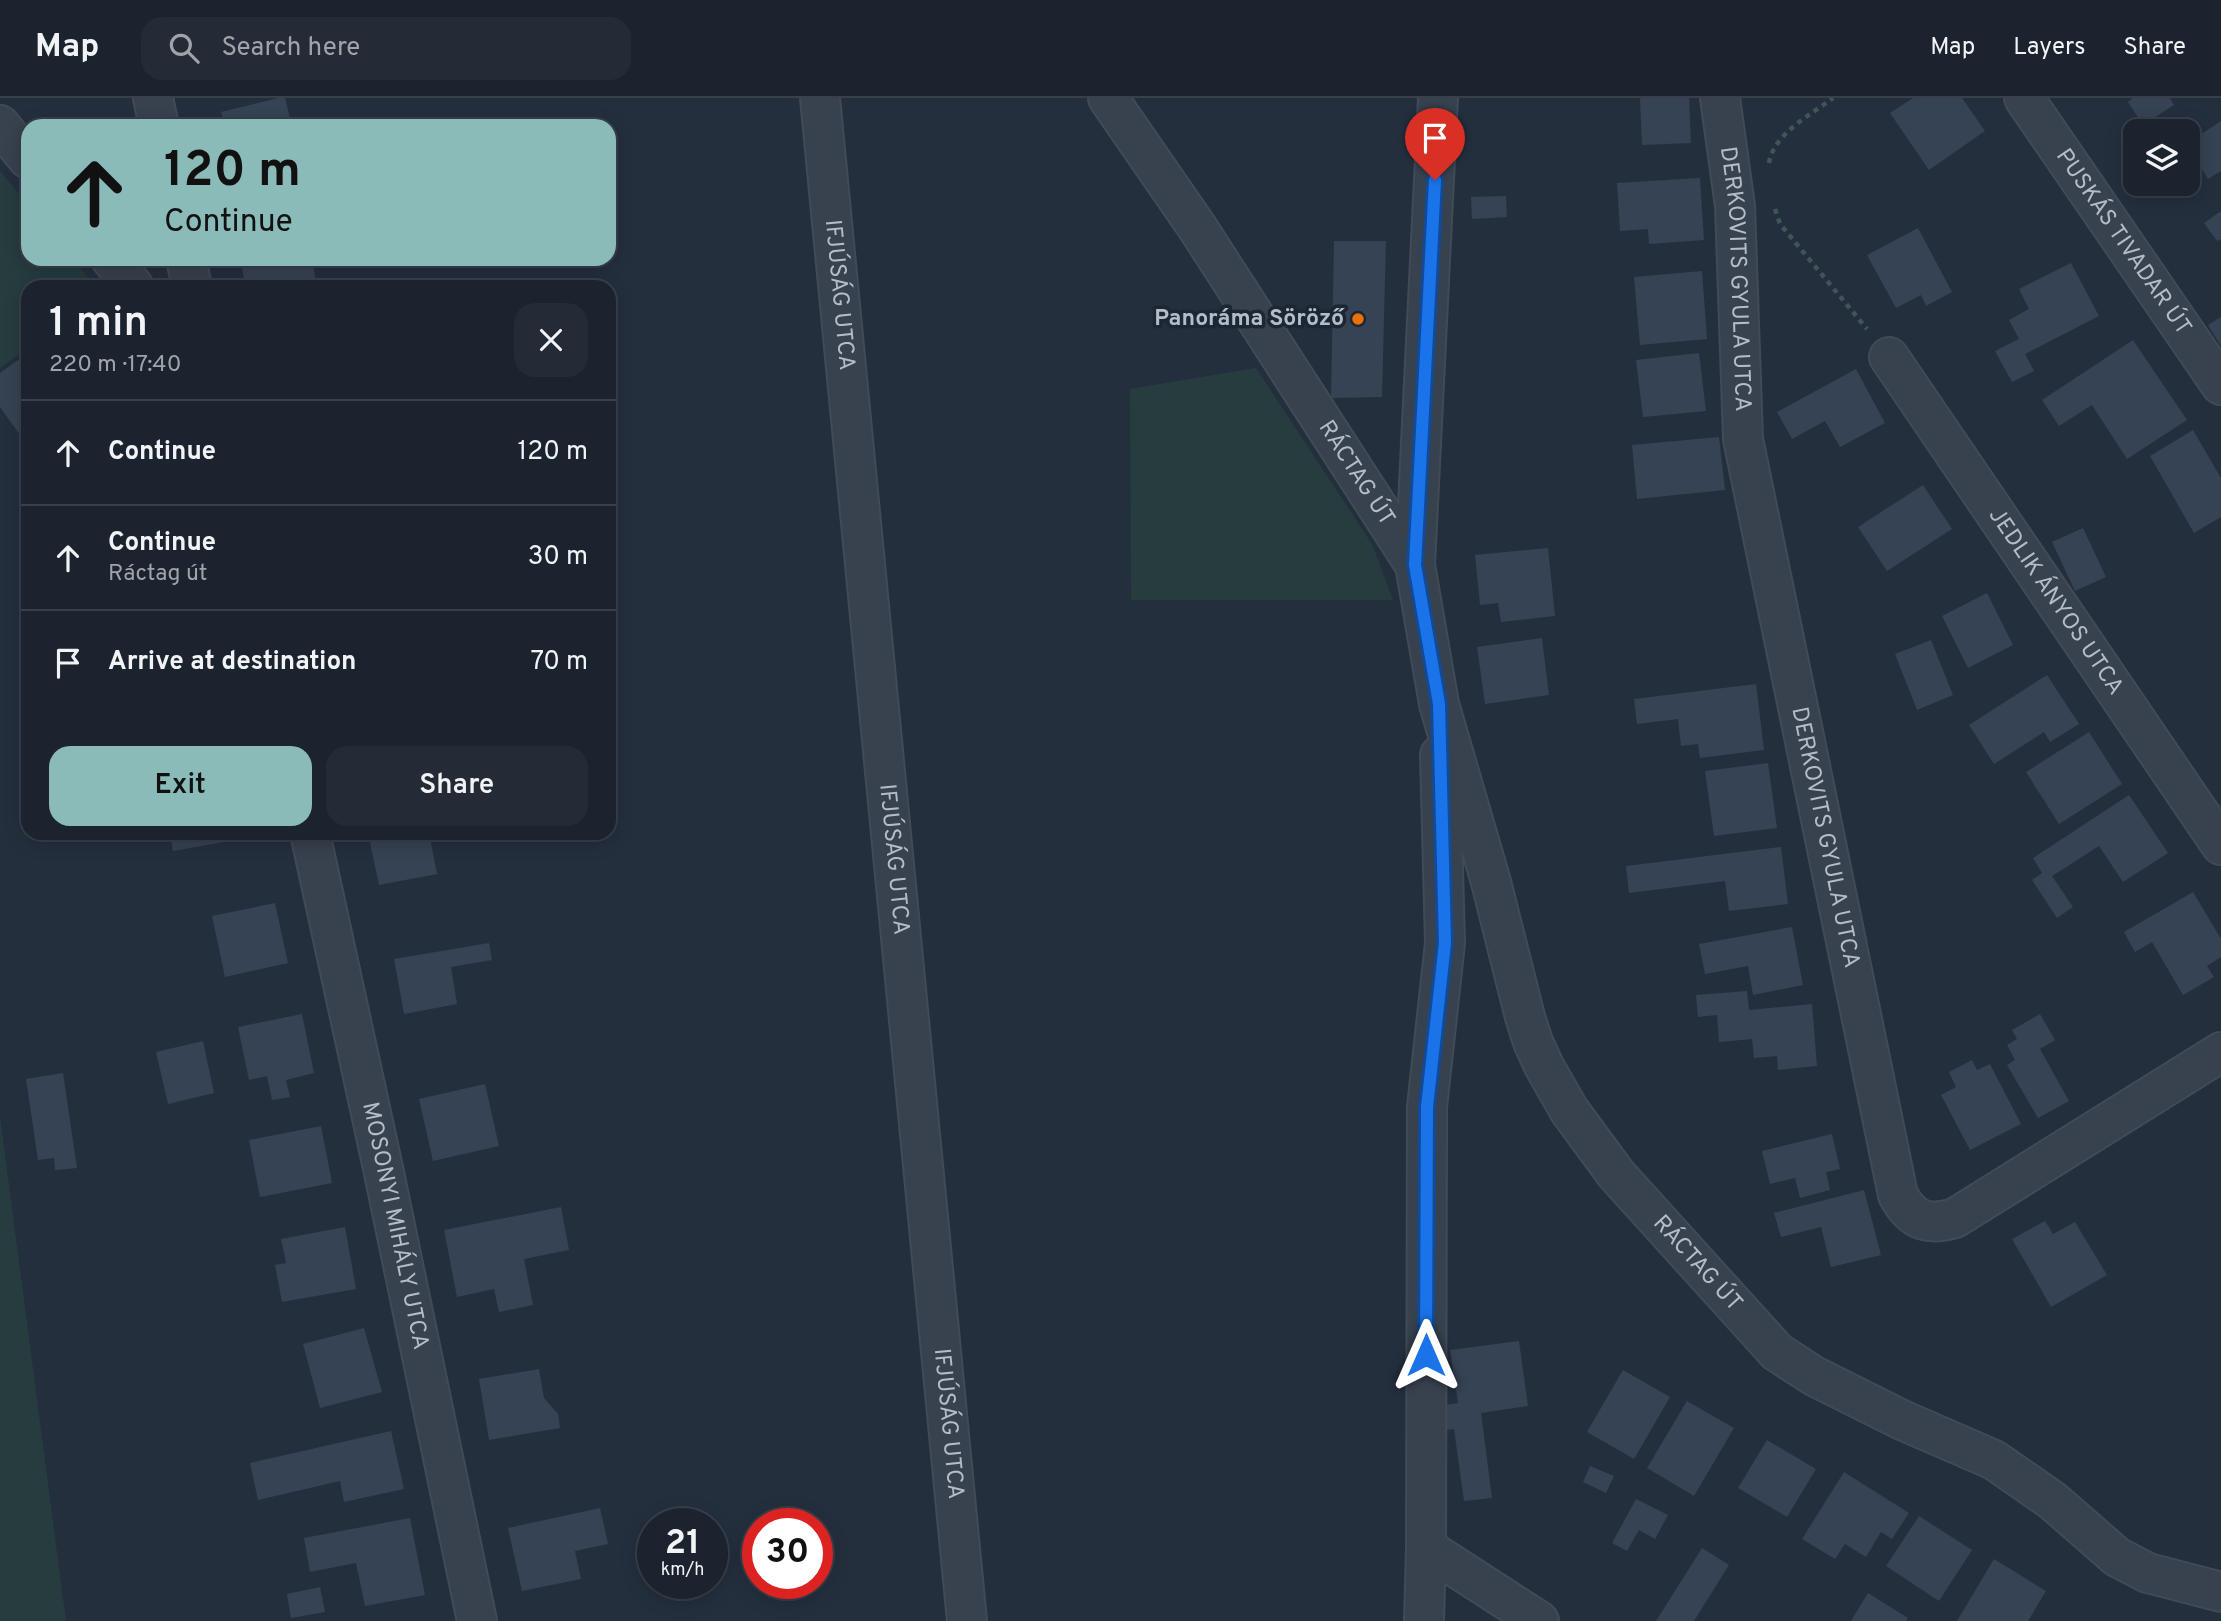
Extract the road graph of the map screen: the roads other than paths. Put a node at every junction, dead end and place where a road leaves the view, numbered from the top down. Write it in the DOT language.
graph roads {
  1 [pos="153,98"];
  2 [pos="820,98"];
  3 [pos="1108,98"];
  4 [pos="1438,98"];
  5 [pos="1720,98"];
  6 [pos="2024,98"];
  7 [pos="158,119"];
  8 [pos="0,125"];
  9 [pos="21,150"];
  10 [pos="117,266"];
  11 [pos="128,280"];
  12 [pos="1889,357"];
  13 [pos="2221,385"];
  14 [pos="1415,565"];
  15 [pos="1439,704"];
  16 [pos="312,840"];
  17 [pos="2221,845"];
  18 [pos="2221,1052"];
  19 [pos="1426,1548"];
  20 [pos="2221,1591"];
  21 [pos="477,1621"];
  22 [pos="967,1621"];
  23 [pos="1423,1621"];
  24 [pos="1539,1621"];
  1 -- 7 [label="street"];
  2 -- 22 [label="street, IFJÚSÁG UTCA"];
  3 -- 14 [label="street, RÁCTAG ÚT"];
  4 -- 14 [label="street, RÁCTAG ÚT"];
  5 -- 18 [label="street, DERKOVITS GYULA UTCA"];
  6 -- 13 [label="street, PUSKÁS TIVADAR ÚT"];
  8 -- 9 [label="street"];
  10 -- 11 [label="street"];
  12 -- 17 [label="street, JEDLIK ÁNYOS UTCA"];
  14 -- 15 [label="street"];
  15 -- 19 [label="street"];
  15 -- 20 [label="street, RÁCTAG ÚT"];
  16 -- 21 [label="street, MOSONYI MIHÁLY UTCA"];
  19 -- 23 [label="street"];
  19 -- 24 [label="street"];
}
